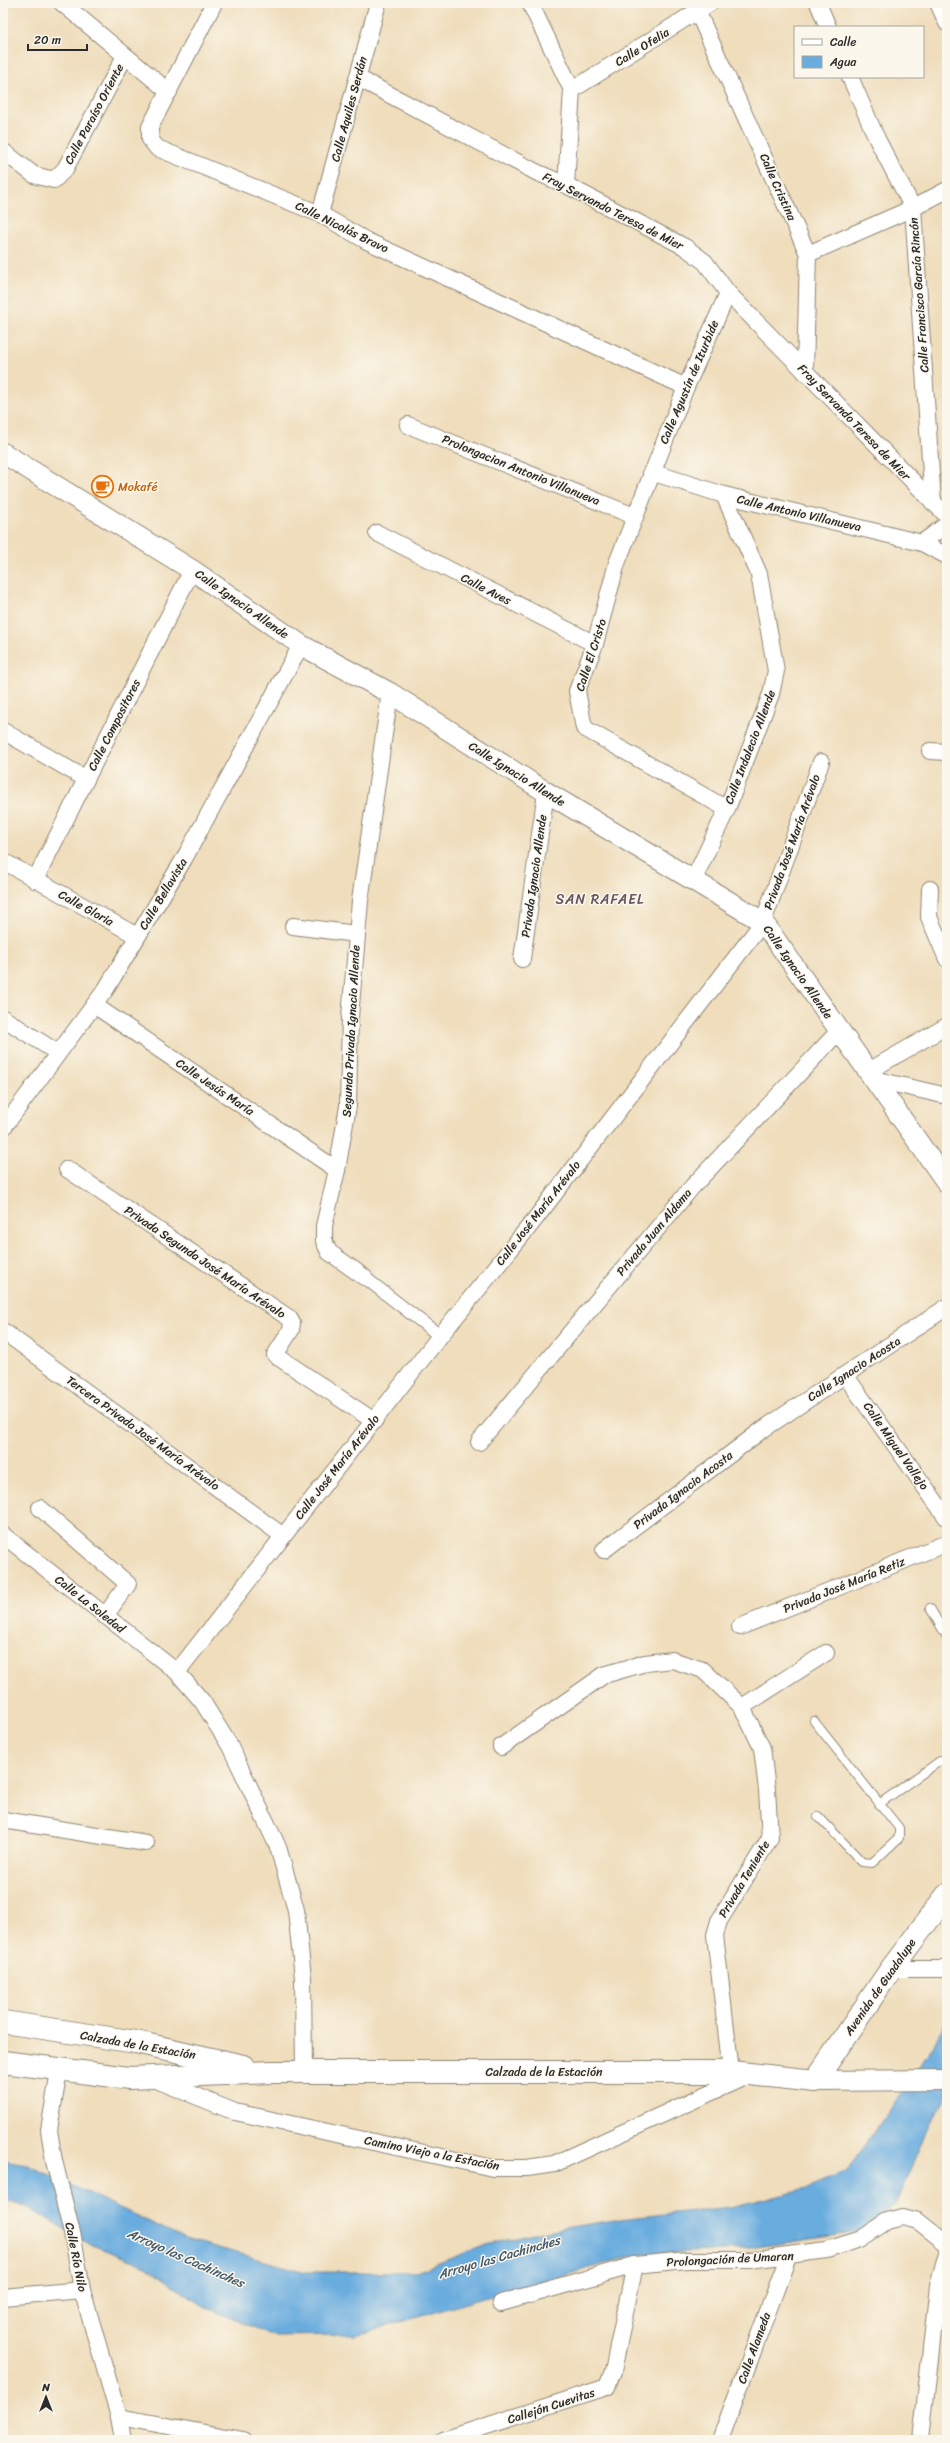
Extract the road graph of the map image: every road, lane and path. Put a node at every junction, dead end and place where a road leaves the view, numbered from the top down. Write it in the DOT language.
graph roads {
  1 [pos="62,3"];
  2 [pos="214,3"];
  3 [pos="378,3"];
  4 [pos="530,3"];
  5 [pos="818,3"];
  6 [pos="938,3"];
  7 [pos="704,8"];
  8 [pos="947,23"];
  9 [pos="828,26"];
  10 [pos="125,56"];
  11 [pos="358,78"];
  12 [pos="850,78"];
  13 [pos="572,90"];
  14 [pos="169,92"];
  15 [pos="3,151"];
  16 [pos="566,185"];
  17 [pos="947,190"];
  18 [pos="913,208"];
  19 [pos="320,214"];
  20 [pos="808,254"];
  21 [pos="728,293"];
  22 [pos="805,372"];
  23 [pos="686,386"];
  24 [pos="408,425"];
  25 [pos="3,453"];
  26 [pos="651,472"];
  27 [pos="724,495"];
  28 [pos="933,503"];
  29 [pos="634,516"];
  30 [pos="947,516"];
  31 [pos="947,524"];
  32 [pos="377,534"];
  33 [pos="922,543"];
  34 [pos="947,556"];
  35 [pos="192,570"];
  36 [pos="595,644"];
  37 [pos="301,645"];
  38 [pos="390,693"];
  39 [pos="3,731"];
  40 [pos="930,751"];
  41 [pos="947,752"];
  42 [pos="822,762"];
  43 [pos="86,779"];
  44 [pos="546,792"];
  45 [pos="727,809"];
  46 [pos="3,861"];
  47 [pos="35,880"];
  48 [pos="693,881"];
  49 [pos="930,889"];
  50 [pos="763,922"];
  51 [pos="293,926"];
  52 [pos="356,934"];
  53 [pos="137,936"];
  54 [pos="522,959"];
  55 [pos="947,959"];
  56 [pos="94,1005"];
  57 [pos="3,1018"];
  58 [pos="947,1026"];
  59 [pos="839,1031"];
  60 [pos="58,1053"];
  61 [pos="870,1075"];
  62 [pos="947,1096"];
  63 [pos="3,1128"];
  64 [pos="67,1169"];
  65 [pos="337,1170"];
  66 [pos="947,1182"];
  67 [pos="364,1277"];
  68 [pos="947,1308"];
  69 [pos="3,1331"];
  70 [pos="440,1336"];
  71 [pos="845,1375"];
  72 [pos="374,1421"];
  73 [pos="762,1430"];
  74 [pos="479,1442"];
  75 [pos="40,1508"];
  76 [pos="947,1518"];
  77 [pos="3,1535"];
  78 [pos="283,1536"];
  79 [pos="947,1543"];
  80 [pos="604,1550"];
  81 [pos="930,1608"];
  82 [pos="105,1616"];
  83 [pos="740,1627"];
  84 [pos="947,1637"];
  85 [pos="826,1652"];
  86 [pos="176,1672"];
  87 [pos="742,1707"];
  88 [pos="814,1721"];
  89 [pos="501,1747"];
  90 [pos="947,1756"];
  91 [pos="880,1804"];
  92 [pos="818,1816"];
  93 [pos="3,1820"];
  94 [pos="146,1843"];
  95 [pos="947,1895"];
  96 [pos="891,1969"];
  97 [pos="947,1969"];
  98 [pos="3,2022"];
  99 [pos="136,2042"];
  100 [pos="3,2062"];
  101 [pos="59,2070"];
  102 [pos="272,2072"];
  103 [pos="304,2072"];
  104 [pos="740,2073"];
  105 [pos="129,2078"];
  106 [pos="152,2078"];
  107 [pos="947,2080"];
  108 [pos="815,2081"];
  109 [pos="947,2244"];
  110 [pos="947,2253"];
  111 [pos="788,2257"];
  112 [pos="635,2265"];
  113 [pos="82,2290"];
  114 [pos="3,2297"];
  115 [pos="501,2303"];
  116 [pos="120,2417"];
  117 [pos="123,2440"];
  118 [pos="243,2440"];
  119 [pos="443,2440"];
  120 [pos="720,2440"];
  121 [pos="920,2440"];
  1 -- 10 [label="street"];
  2 -- 14 [label="street, Calle Nicolás Bravo"];
  3 -- 11 [label="street, Calle Aquiles Serdán"];
  4 -- 13 [label="street"];
  5 -- 9 [label="street"];
  6 -- 8 [label="street"];
  7 -- 13 [label="street, Calle Ofelia"];
  7 -- 20 [label="street, Calle Cristina"];
  10 -- 14 [label="street"];
  10 -- 15 [label="street, Calle Paraíso Oriente"];
  11 -- 16 [label="street, Fray Servando Teresa de Mier"];
  11 -- 19 [label="street, Calle Aquiles Serdán"];
  12 -- 18 [label="street, Calle Francisco García Rincón"];
  13 -- 16 [label="street"];
  14 -- 19 [label="street, Calle Nicolás Bravo"];
  16 -- 21 [label="street, Fray Servando Teresa de Mier"];
  17 -- 18 [label="street"];
  18 -- 20 [label="street"];
  18 -- 28 [label="street, Calle Francisco García Rincón"];
  19 -- 23 [label="street, Calle Nicolás Bravo"];
  20 -- 22 [label="street, Calle Cristina"];
  21 -- 22 [label="street, Fray Servando Teresa de Mier"];
  21 -- 23 [label="street, Calle Agustín de Iturbide"];
  22 -- 28 [label="street, Fray Servando Teresa de Mier"];
  23 -- 26 [label="street, Calle Agustín de Iturbide"];
  24 -- 29 [label="street, Prolongacion Antonio Villanueva"];
  25 -- 35 [label="street, Calle Ignacio Allende"];
  26 -- 27 [label="street, Calle Antonio Villanueva"];
  26 -- 29 [label="street, Calle El Cristo"];
  27 -- 33 [label="street, Calle Antonio Villanueva"];
  27 -- 45 [label="street, Calle Indalecio Allende"];
  28 -- 30 [label="street, Fray Servando Teresa de Mier"];
  29 -- 36 [label="street, Calle El Cristo"];
  31 -- 33 [label="street"];
  32 -- 36 [label="street, Calle Aves"];
  33 -- 34 [label="street, Calle Antonio Villanueva"];
  35 -- 37 [label="street, Calle Ignacio Allende"];
  35 -- 43 [label="street, Calle Compositores"];
  36 -- 45 [label="street, Calle El Cristo"];
  37 -- 38 [label="street, Calle Ignacio Allende"];
  37 -- 53 [label="street, Calle Bellavista"];
  38 -- 44 [label="street, Calle Ignacio Allende"];
  38 -- 52 [label="street, Segunda Privada Ignacio Allende"];
  39 -- 43 [label="street"];
  40 -- 41 [label="street"];
  42 -- 50 [label="street, Privada José María Arévalo"];
  43 -- 47 [label="street, Calle Compositores"];
  44 -- 48 [label="street, Calle Ignacio Allende"];
  44 -- 54 [label="street, Privada Ignacio Allende"];
  45 -- 48 [label="street, Calle Indalecio Allende"];
  46 -- 47 [label="street, Calle Gloria"];
  47 -- 53 [label="street, Calle Gloria"];
  48 -- 50 [label="street, Calle Ignacio Allende"];
  49 -- 55 [label="street"];
  50 -- 59 [label="street, Calle Ignacio Allende"];
  50 -- 70 [label="street, Calle José María Arévalo"];
  51 -- 52 [label="street"];
  52 -- 65 [label="street, Segunda Privada Ignacio Allende"];
  53 -- 56 [label="street, Calle Bellavista"];
  56 -- 60 [label="street, Calle Bellavista"];
  56 -- 65 [label="street, Calle Jesús María"];
  57 -- 60 [label="street"];
  58 -- 61 [label="street"];
  59 -- 61 [label="street, Calle Ignacio Allende"];
  59 -- 74 [label="street, Privada Juan Aldama"];
  60 -- 63 [label="street, Calle Bellavista"];
  61 -- 62 [label="street"];
  61 -- 66 [label="street, Calle Ignacio Allende"];
  64 -- 72 [label="street, Privada Segunda José María Arévalo"];
  65 -- 67 [label="street, Segunda Privada Ignacio Allende"];
  67 -- 70 [label="street, Segunda Privada Ignacio Allende"];
  68 -- 71 [label="street, Calle Ignacio Acosta"];
  69 -- 78 [label="street, Tercera Privada José María Arévalo"];
  70 -- 72 [label="street, Calle José María Arévalo"];
  71 -- 73 [label="street, Calle Ignacio Acosta"];
  71 -- 76 [label="street, Calle Miguel Vallejo"];
  72 -- 78 [label="street, Calle José María Arévalo"];
  73 -- 80 [label="street, Privada Ignacio Acosta"];
  75 -- 82 [label="street"];
  77 -- 82 [label="street, Calle La Soledad"];
  78 -- 86 [label="street, Calle José María Arévalo"];
  79 -- 83 [label="street, Privada José María Retiz"];
  81 -- 84 [label="lane"];
  82 -- 86 [label="street, Calle La Soledad"];
  85 -- 87 [label="street"];
  86 -- 103 [label="street"];
  87 -- 89 [label="street, Privada Teniente"];
  87 -- 104 [label="street, Privada Teniente"];
  88 -- 91 [label="lane"];
  90 -- 91 [label="lane"];
  91 -- 92 [label="lane"];
  93 -- 94 [label="street"];
  95 -- 96 [label="main road, Avenida de Guadalupe"];
  96 -- 97 [label="street"];
  96 -- 108 [label="main road, Avenida de Guadalupe"];
  98 -- 99 [label="main road, Calzada de la Estación"];
  99 -- 102 [label="main road, Calzada de la Estación"];
  99 -- 105 [label="main road"];
  100 -- 101 [label="main road, Calzada de la Estación"];
  101 -- 105 [label="main road, Calzada de la Estación"];
  101 -- 113 [label="street, Calle Río Nilo"];
  102 -- 103 [label="main road, Calzada de la Estación"];
  102 -- 106 [label="main road, Calzada de la Estación"];
  103 -- 104 [label="main road, Calzada de la Estación"];
  104 -- 106 [label="street, Camino Viejo a la Estación"];
  104 -- 108 [label="main road, Calzada de la Estación"];
  105 -- 106 [label="main road, Calzada de la Estación"];
  107 -- 108 [label="street"];
  109 -- 111 [label="street, Prolongación de Umaran"];
  110 -- 121 [label="street"];
  111 -- 112 [label="street, Prolongación de Umaran"];
  111 -- 120 [label="street, Calle Alameda"];
  112 -- 115 [label="street, Prolongación de Umaran"];
  112 -- 119 [label="street, Callejón Cuevitas"];
  113 -- 114 [label="street"];
  113 -- 116 [label="street, Calle Río Nilo"];
  116 -- 117 [label="street, Calle Río Nilo"];
  116 -- 118 [label="street"];
}
